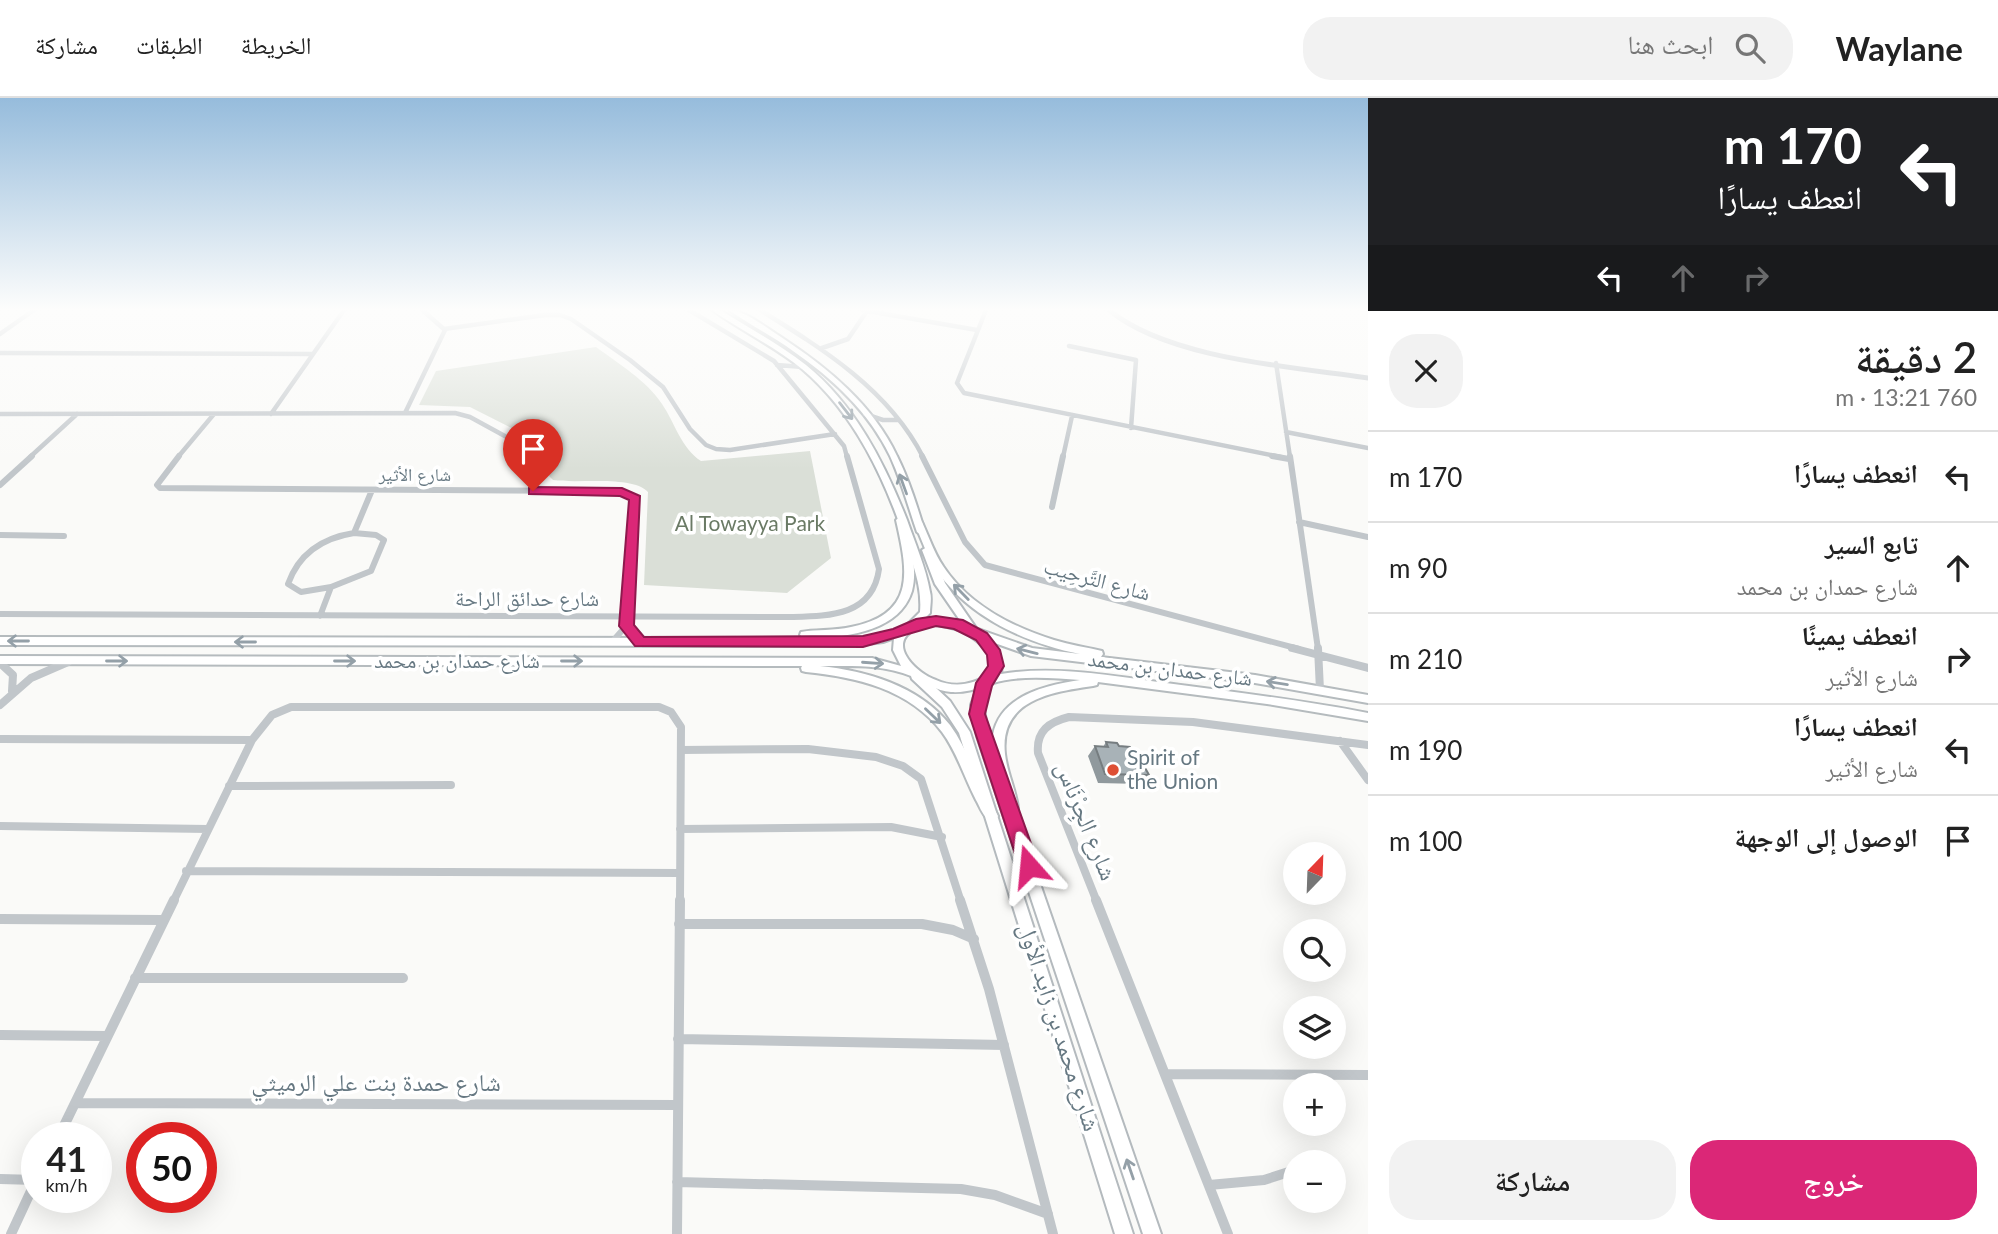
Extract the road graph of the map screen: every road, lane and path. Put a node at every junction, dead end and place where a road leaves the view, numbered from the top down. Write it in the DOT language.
graph roads {
  1 [pos="306,363"];
  2 [pos="428,363"];
  3 [pos="631,363"];
  4 [pos="798,363"];
  5 [pos="812,363"];
  6 [pos="842,363"];
  7 [pos="965,363"];
  8 [pos="1136,363"];
  9 [pos="1276,363"];
  10 [pos="778,364"];
  11 [pos="803,367"];
  12 [pos="1368,378"];
  13 [pos="405,413"];
  14 [pos="0,414"];
  15 [pos="78,414"];
  16 [pos="214,414"];
  17 [pos="271,414"];
  18 [pos="865,414"];
  19 [pos="1072,416"];
  20 [pos="894,420"];
  21 [pos="1131,428"];
  22 [pos="880,431"];
  23 [pos="1286,432"];
  24 [pos="835,434"];
  25 [pos="1368,448"];
  26 [pos="1289,459"];
  27 [pos="0,485"];
  28 [pos="372,490"];
  29 [pos="533,491"];
  30 [pos="1052,507"];
  31 [pos="900,520"];
  32 [pos="918,522"];
  33 [pos="1299,522"];
  34 [pos="354,533"];
  35 [pos="0,536"];
  36 [pos="64,536"];
  37 [pos="1368,537"];
  38 [pos="331,587"];
  39 [pos="0,614"];
  40 [pos="320,615"];
  41 [pos="627,617"];
  42 [pos="626,626"];
  43 [pos="910,627"];
  44 [pos="973,631"];
  45 [pos="0,641"];
  46 [pos="611,642"];
  47 [pos="734,642"];
  48 [pos="640,643"];
  49 [pos="1319,655"];
  50 [pos="76,661"];
  51 [pos="0,662"];
  52 [pos="730,662"];
  53 [pos="1368,668"];
  54 [pos="1183,670"];
  55 [pos="914,675"];
  56 [pos="1112,680"];
  57 [pos="987,682"];
  58 [pos="1320,690"];
  59 [pos="12,691"];
  60 [pos="1368,699"];
  61 [pos="0,705"];
  62 [pos="1368,717"];
  63 [pos="0,739"];
  64 [pos="252,740"];
  65 [pos="1340,741"];
  66 [pos="1368,745"];
  67 [pos="681,750"];
  68 [pos="1368,780"];
  69 [pos="451,785"];
  70 [pos="229,786"];
  71 [pos="992,816"];
  72 [pos="1012,817"];
  73 [pos="0,826"];
  74 [pos="208,829"];
  75 [pos="680,829"];
  76 [pos="942,837"];
  77 [pos="186,871"];
  78 [pos="680,873"];
  79 [pos="0,919"];
  80 [pos="162,920"];
  81 [pos="679,924"];
  82 [pos="974,939"];
  83 [pos="135,978"];
  84 [pos="403,978"];
  85 [pos="0,1035"];
  86 [pos="107,1036"];
  87 [pos="678,1039"];
  88 [pos="1004,1045"];
  89 [pos="1166,1074"];
  90 [pos="1368,1075"];
  91 [pos="75,1104"];
  92 [pos="678,1105"];
  93 [pos="66,1122"];
  94 [pos="1283,1177"];
  95 [pos="0,1179"];
  96 [pos="21,1179"];
  97 [pos="677,1182"];
  98 [pos="1209,1185"];
  99 [pos="21,1212"];
  100 [pos="1048,1214"];
  101 [pos="11,1234"];
  102 [pos="677,1234"];
  103 [pos="1053,1234"];
  104 [pos="1124,1234"];
  105 [pos="1152,1234"];
  106 [pos="1228,1234"];
  1 -- 17 [label="street"];
  2 -- 13 [label="street"];
  3 -- 24 [label="street"];
  4 -- 11 [label="main road"];
  5 -- 18 [label="main road"];
  6 -- 20 [label="street, شارع التَّرحِيب"];
  7 -- 19 [label="street"];
  8 -- 21 [label="street"];
  9 -- 12 [label="street"];
  9 -- 23 [label="street"];
  10 -- 11 [label="street, شارع حدائق الراحة"];
  10 -- 24 [label="street, شارع حدائق الراحة"];
  11 -- 31 [label="main road, one-way"];
  13 -- 17 [label="street"];
  13 -- 29 [label="street"];
  14 -- 15 [label="street"];
  15 -- 16 [label="street"];
  15 -- 27 [label="street"];
  16 -- 17 [label="street"];
  16 -- 28 [label="street, شارع الأثير"];
  18 -- 20 [label="street"];
  18 -- 22 [label="main road"];
  19 -- 21 [label="street"];
  19 -- 30 [label="street"];
  20 -- 22 [label="street"];
  20 -- 49 [label="street, شارع التَّرحِيب"];
  21 -- 26 [label="street"];
  32 -- 22 [label="main road, one-way"];
  23 -- 25 [label="street"];
  23 -- 26 [label="street"];
  24 -- 41 [label="street, شارع حدائق الراحة"];
  26 -- 33 [label="street"];
  28 -- 29 [label="street, شارع الأثير"];
  28 -- 34 [label="street"];
  29 -- 41 [label="street, شارع الأثير"];
  31 -- 43 [label="main road"];
  31 -- 47 [label="main road"];
  32 -- 44 [label="main road"];
  54 -- 32 [label="main road, one-way"];
  33 -- 37 [label="street"];
  33 -- 49 [label="street"];
  34 -- 38 [label="street"];
  34 -- 38 [label="street"];
  35 -- 36 [label="street"];
  38 -- 40 [label="street"];
  39 -- 40 [label="street, شارع حدائق الراحة"];
  40 -- 41 [label="street, شارع حدائق الراحة"];
  41 -- 42 [label="street, شارع الأثير"];
  42 -- 46 [label="street"];
  42 -- 48 [label="street"];
  43 -- 44 [label="main road"];
  43 -- 47 [label="main road, شارع حمدان بن محمد"];
  43 -- 55 [label="main road"];
  54 -- 44 [label="main road, شارع حمدان بن محمد, one-way"];
  44 -- 57 [label="main road"];
  46 -- 45 [label="main road, شارع حمدان بن محمد, one-way"];
  46 -- 48 [label="main road, شارع حمدان بن محمد"];
  47 -- 48 [label="main road, شارع حمدان بن محمد"];
  49 -- 53 [label="street, شارع التَّرحِيب"];
  49 -- 58 [label="street"];
  50 -- 51 [label="main road, شارع حمدان بن محمد"];
  50 -- 52 [label="main road, شارع حمدان بن محمد, one-way"];
  50 -- 59 [label="street"];
  51 -- 59 [label="street"];
  52 -- 55 [label="main road, شارع حمدان بن محمد, one-way"];
  52 -- 71 [label="main road, one-way"];
  58 -- 54 [label="main road, شارع حمدان بن محمد, one-way"];
  55 -- 57 [label="main road"];
  55 -- 71 [label="main road, شارع محمد بن زايد الأول"];
  56 -- 57 [label="main road, شارع حمدان بن محمد"];
  56 -- 62 [label="main road, شارع حمدان بن محمد"];
  56 -- 72 [label="main road"];
  57 -- 72 [label="main road, شارع محمد بن زايد الأول"];
  58 -- 60 [label="main road, شارع حمدان بن محمد"];
  59 -- 61 [label="street"];
  63 -- 64 [label="street"];
  64 -- 67 [label="street"];
  64 -- 70 [label="street"];
  65 -- 66 [label="street, شارع الجِرْنَاس"];
  65 -- 68 [label="street"];
  65 -- 89 [label="street, شارع الجِرْنَاس"];
  67 -- 75 [label="street"];
  67 -- 76 [label="street"];
  69 -- 70 [label="street"];
  70 -- 74 [label="street"];
  71 -- 104 [label="main road, شارع محمد بن زايد الأول"];
  105 -- 72 [label="main road, شارع محمد بن زايد الأول, one-way"];
  73 -- 74 [label="street"];
  74 -- 77 [label="street"];
  75 -- 76 [label="street"];
  75 -- 78 [label="street"];
  76 -- 82 [label="street"];
  77 -- 78 [label="street"];
  77 -- 80 [label="street"];
  78 -- 81 [label="street"];
  79 -- 80 [label="street"];
  80 -- 83 [label="street"];
  81 -- 82 [label="street"];
  81 -- 87 [label="street"];
  82 -- 88 [label="street"];
  83 -- 84 [label="street"];
  83 -- 86 [label="street"];
  85 -- 86 [label="street"];
  86 -- 91 [label="street"];
  87 -- 88 [label="street"];
  87 -- 92 [label="street"];
  88 -- 100 [label="street"];
  89 -- 90 [label="street"];
  89 -- 98 [label="street, شارع الجِرْنَاس"];
  91 -- 92 [label="street, شارع حمدة بنت علي الرميثي"];
  91 -- 93 [label="street"];
  92 -- 97 [label="street"];
  94 -- 98 [label="street"];
  95 -- 96 [label="street"];
  97 -- 100 [label="street"];
  97 -- 102 [label="street"];
  98 -- 106 [label="street, شارع الجِرْنَاس"];
  99 -- 101 [label="street"];
  100 -- 103 [label="street"];
}
